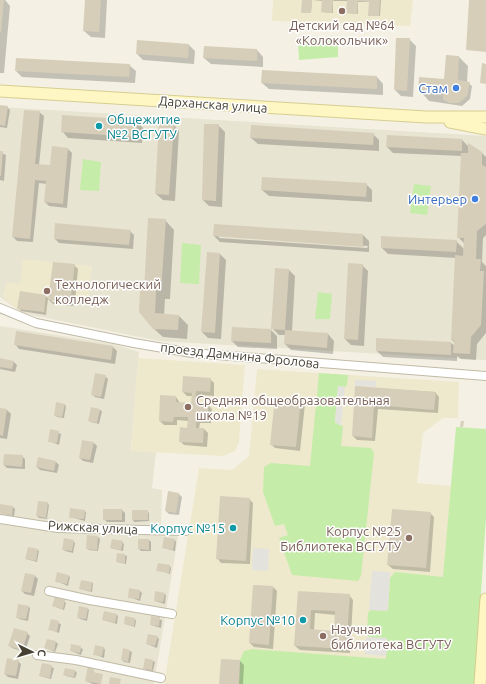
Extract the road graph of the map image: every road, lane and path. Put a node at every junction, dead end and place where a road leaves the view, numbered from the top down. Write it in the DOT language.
graph roads {
  1 [pos="0,91"];
  2 [pos="426,117"];
  3 [pos="486,117"];
  4 [pos="486,129"];
  5 [pos="0,308"];
  6 [pos="486,376"];
  7 [pos="0,519"];
  8 [pos="186,531"];
  9 [pos="49,591"];
  10 [pos="486,599"];
  11 [pos="172,614"];
  12 [pos="37,655"];
  13 [pos="484,664"];
  14 [pos="161,678"];
  15 [pos="480,684"];
  1 -- 2 [label="street, Дарханская улица"];
  2 -- 3 [label="street, Дарханская улица"];
  2 -- 4 [label="street, Дарханская улица"];
  5 -- 6 [label="street, проезд Дамнина Фролова"];
  7 -- 8 [label="street, Рижская улица"];
  9 -- 11 [label="street"];
  10 -- 13 [label="street"];
  12 -- 14 [label="street"];
  13 -- 15 [label="street"];
}
